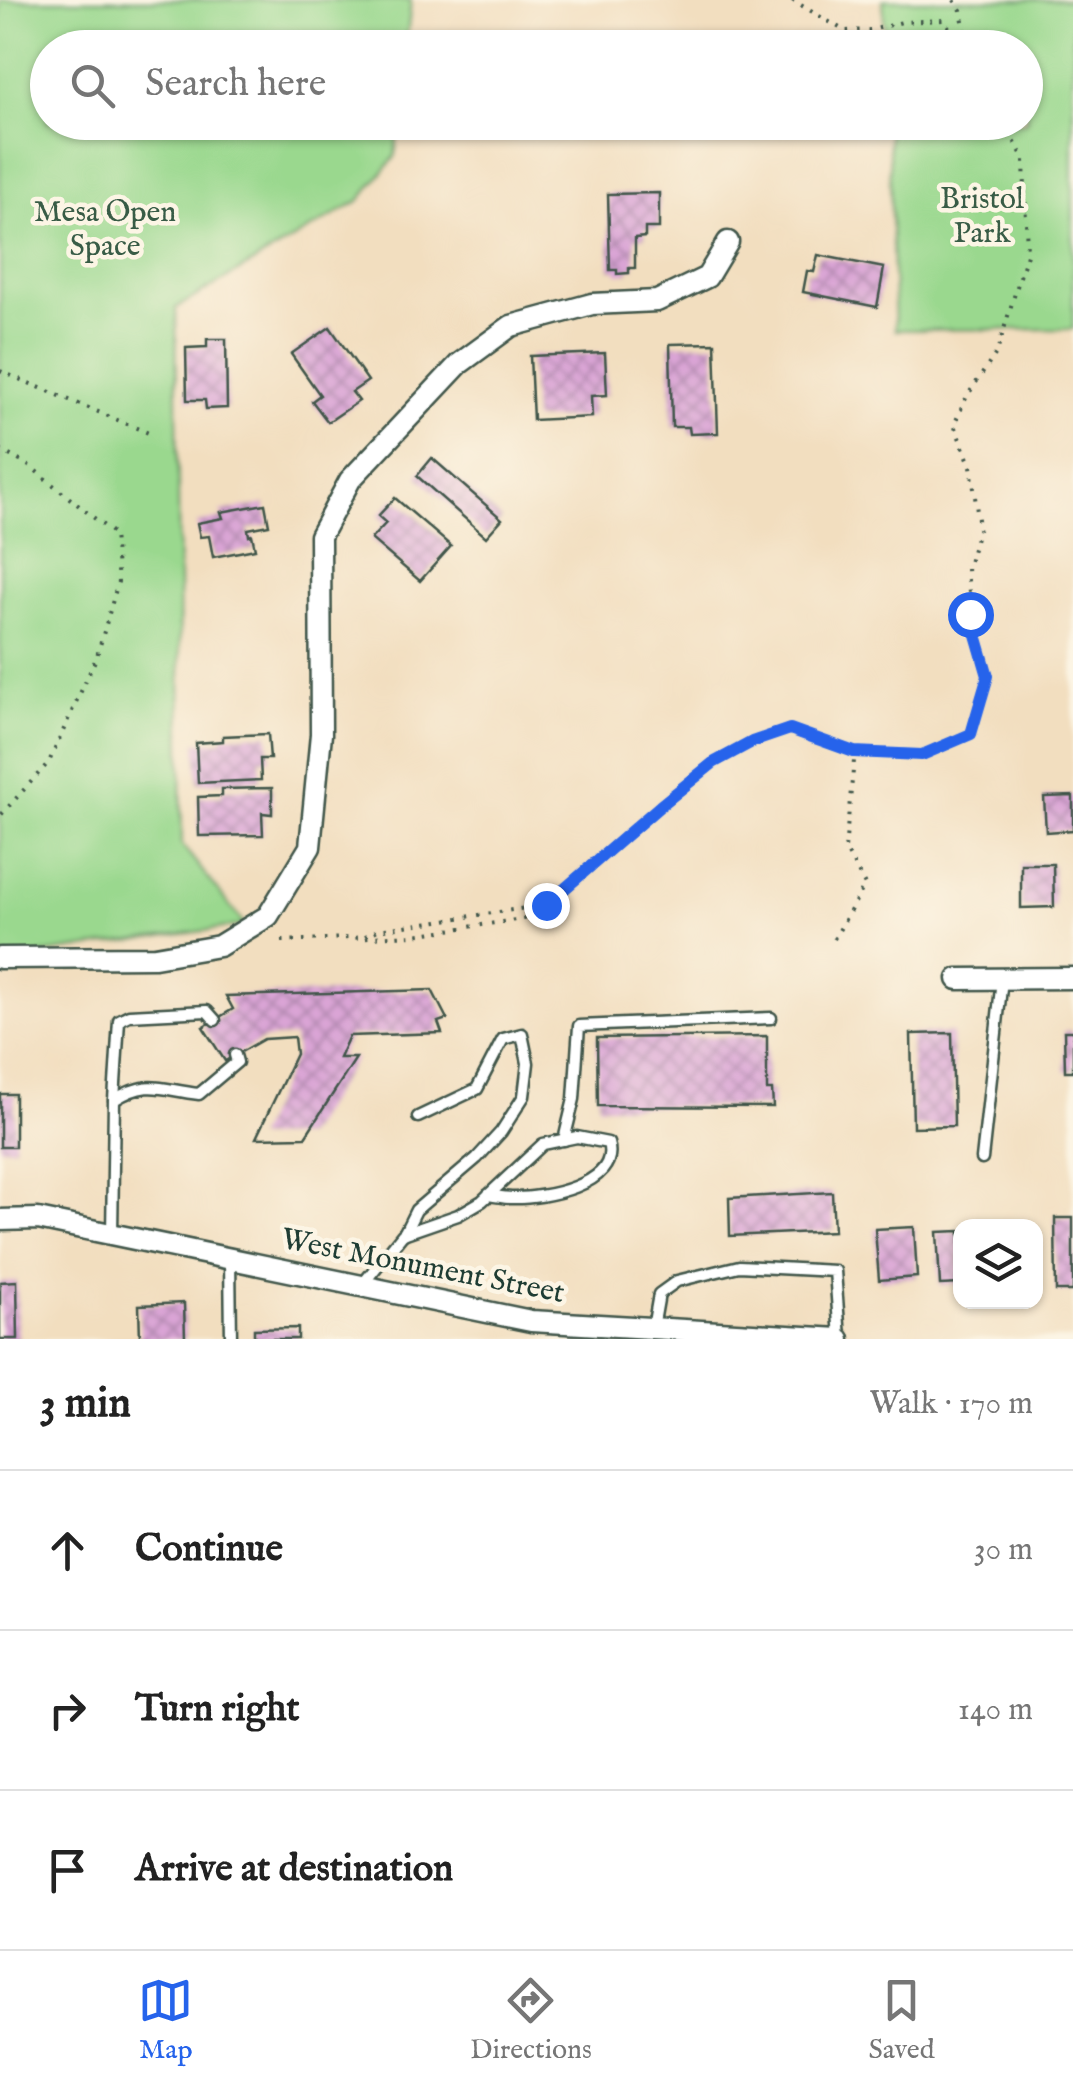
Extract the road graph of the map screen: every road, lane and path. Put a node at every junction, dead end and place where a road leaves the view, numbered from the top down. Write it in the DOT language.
graph roads {
  1 [pos="792,0"];
  2 [pos="954,0"];
  3 [pos="843,30"];
  4 [pos="872,30"];
  5 [pos="952,30"];
  6 [pos="963,30"];
  7 [pos="1014,140"];
  8 [pos="728,242"];
  9 [pos="0,371"];
  10 [pos="150,434"];
  11 [pos="0,450"];
  12 [pos="854,752"];
  13 [pos="0,816"];
  14 [pos="572,880"];
  15 [pos="362,937"];
  16 [pos="834,939"];
  17 [pos="282,940"];
  18 [pos="0,958"];
  19 [pos="1073,978"];
  20 [pos="958,979"];
  21 [pos="1002,979"];
  22 [pos="772,1018"];
  23 [pos="215,1020"];
  24 [pos="236,1055"];
  25 [pos="114,1100"];
  26 [pos="418,1116"];
  27 [pos="564,1140"];
  28 [pos="982,1159"];
  29 [pos="488,1195"];
  30 [pos="0,1220"];
  31 [pos="112,1234"];
  32 [pos="403,1234"];
  33 [pos="230,1258"];
  34 [pos="361,1286"];
  35 [pos="653,1328"];
  36 [pos="231,1339"];
  37 [pos="839,1339"];
  1 -- 3 [label="path"];
  2 -- 6 [label="path"];
  4 -- 5 [label="path"];
  7 -- 12 [label="path"];
  8 -- 18 [label="street"];
  9 -- 10 [label="path"];
  11 -- 13 [label="path"];
  12 -- 14 [label="path"];
  12 -- 16 [label="path"];
  14 -- 15 [label="path"];
  14 -- 15 [label="path"];
  15 -- 17 [label="path"];
  19 -- 21 [label="street"];
  20 -- 21 [label="street"];
  21 -- 28 [label="lane"];
  22 -- 27 [label="lane"];
  23 -- 25 [label="lane"];
  24 -- 25 [label="lane"];
  25 -- 31 [label="lane"];
  26 -- 32 [label="lane"];
  27 -- 29 [label="lane"];
  27 -- 29 [label="lane"];
  29 -- 32 [label="lane"];
  30 -- 31 [label="street, West Monument Street"];
  31 -- 33 [label="street, West Monument Street"];
  32 -- 34 [label="lane"];
  33 -- 34 [label="street, West Monument Street"];
  33 -- 36 [label="lane"];
  34 -- 35 [label="street, West Monument Street"];
  35 -- 37 [label="street, West Monument Street"];
  35 -- 37 [label="lane"];
}
